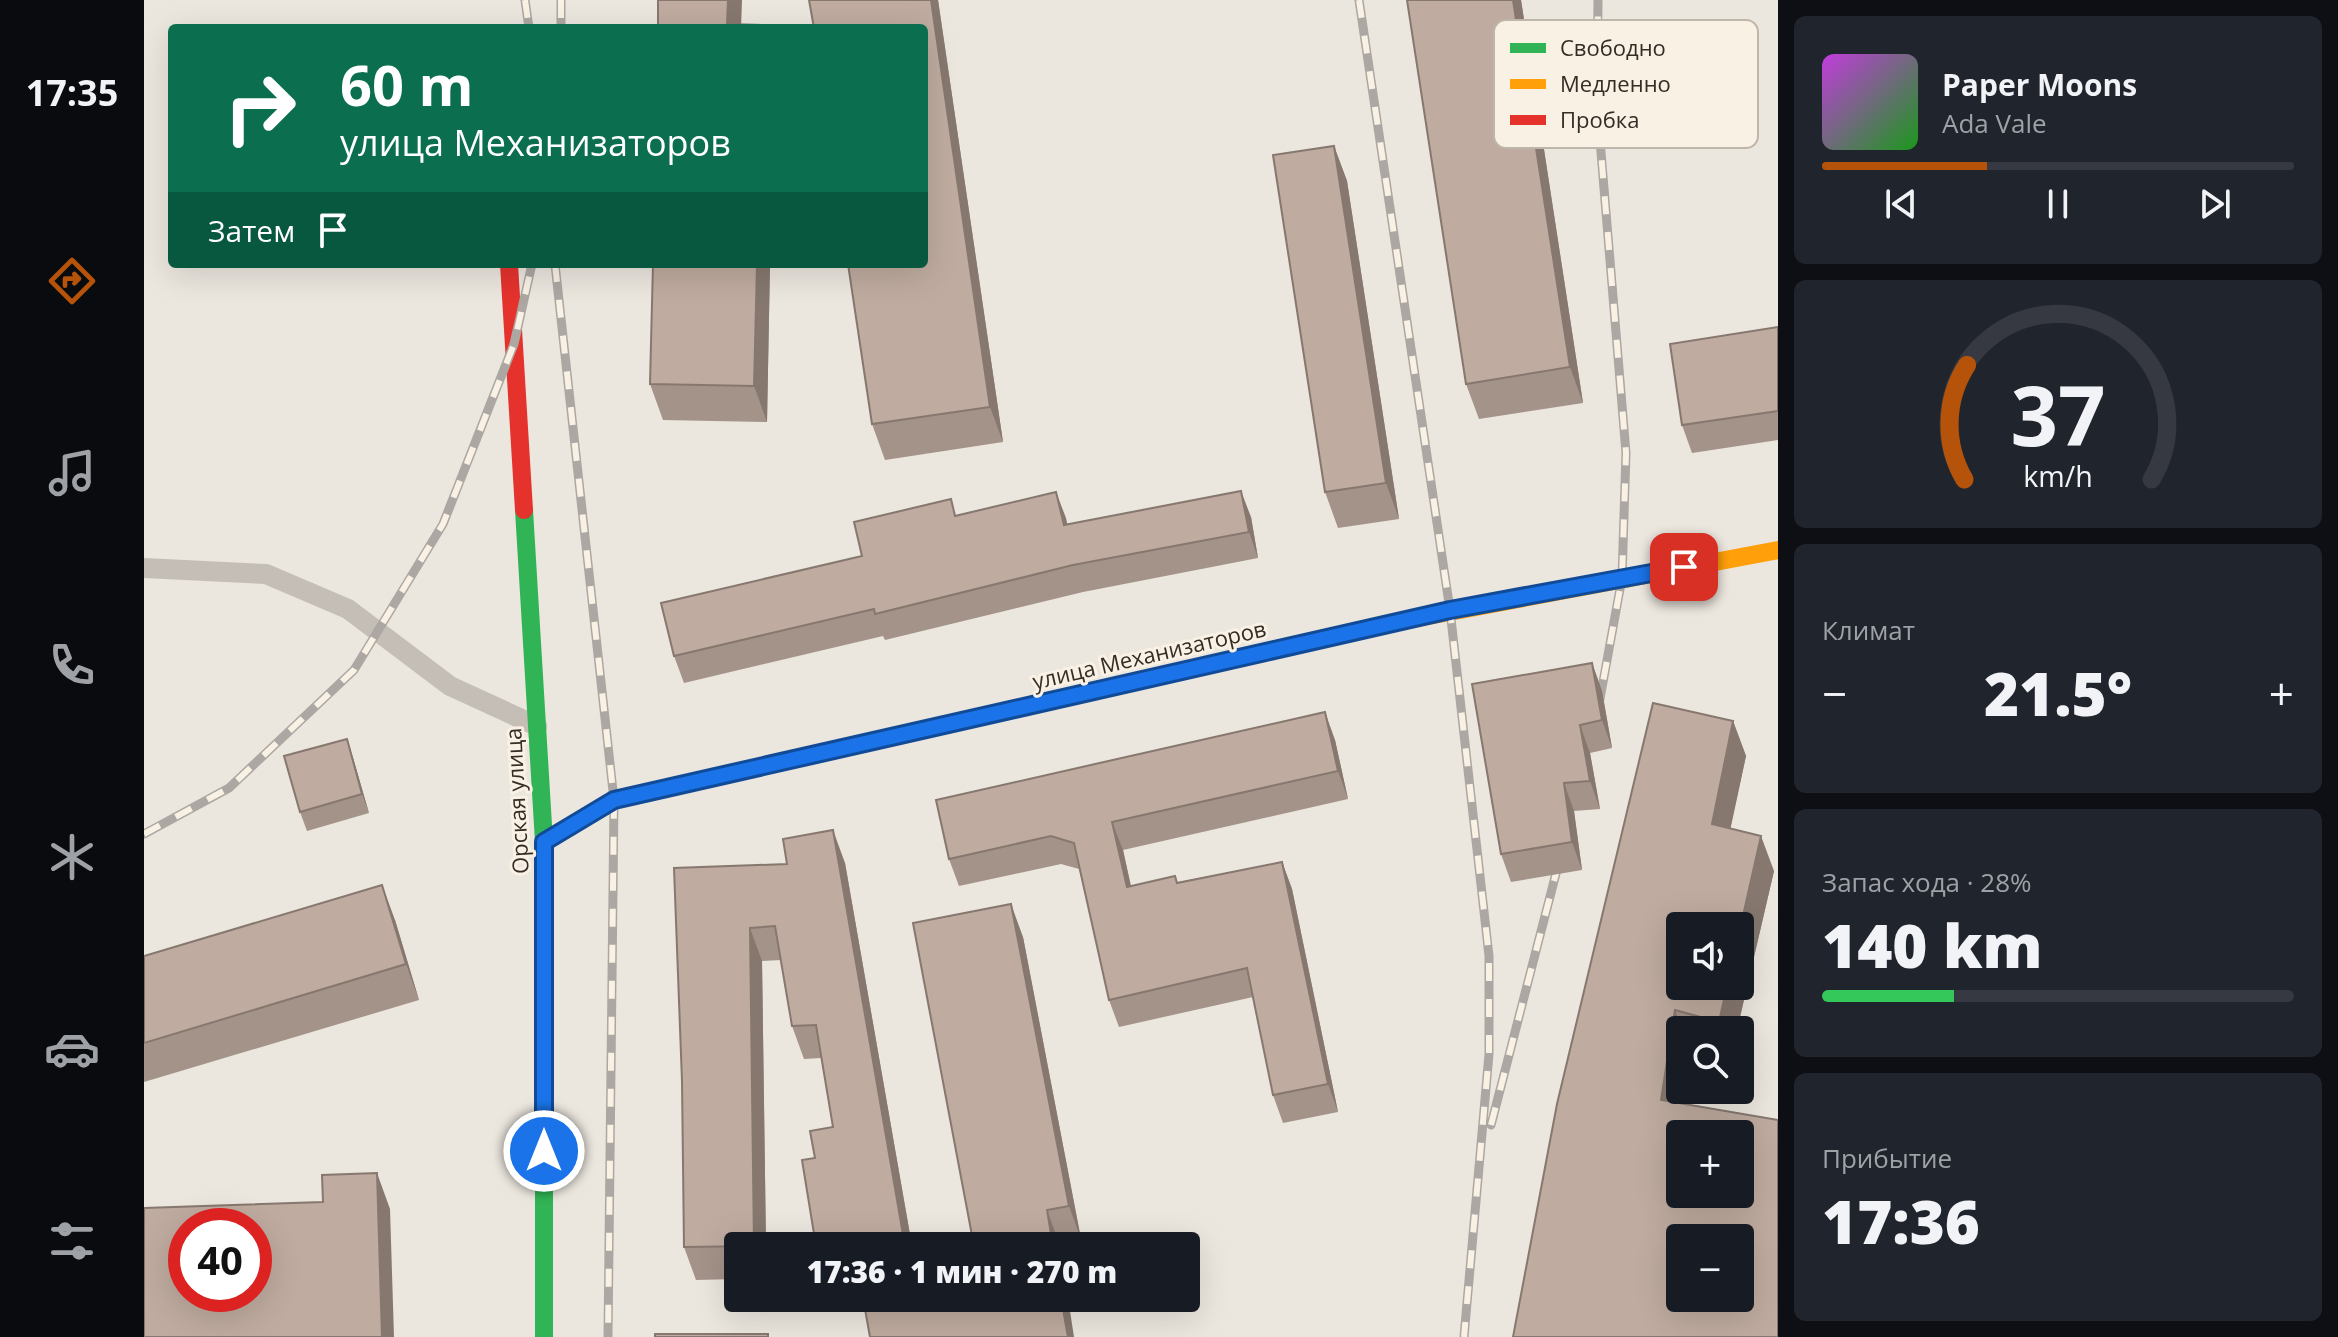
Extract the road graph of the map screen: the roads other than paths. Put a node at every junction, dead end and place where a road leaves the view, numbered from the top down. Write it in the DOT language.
graph roads {
  1 [pos="509,268"];
  2 [pos="1778,550"];
  3 [pos="144,568"];
  4 [pos="537,726"];
  5 [pos="544,842"];
  6 [pos="544,1337"];
  1 -- 4 [label="street, Орская улица"];
  2 -- 5 [label="street, улица Механизаторов"];
  3 -- 4 [label="lane"];
  4 -- 5 [label="street, Орская улица"];
  5 -- 6 [label="street, Орская улица"];
}
